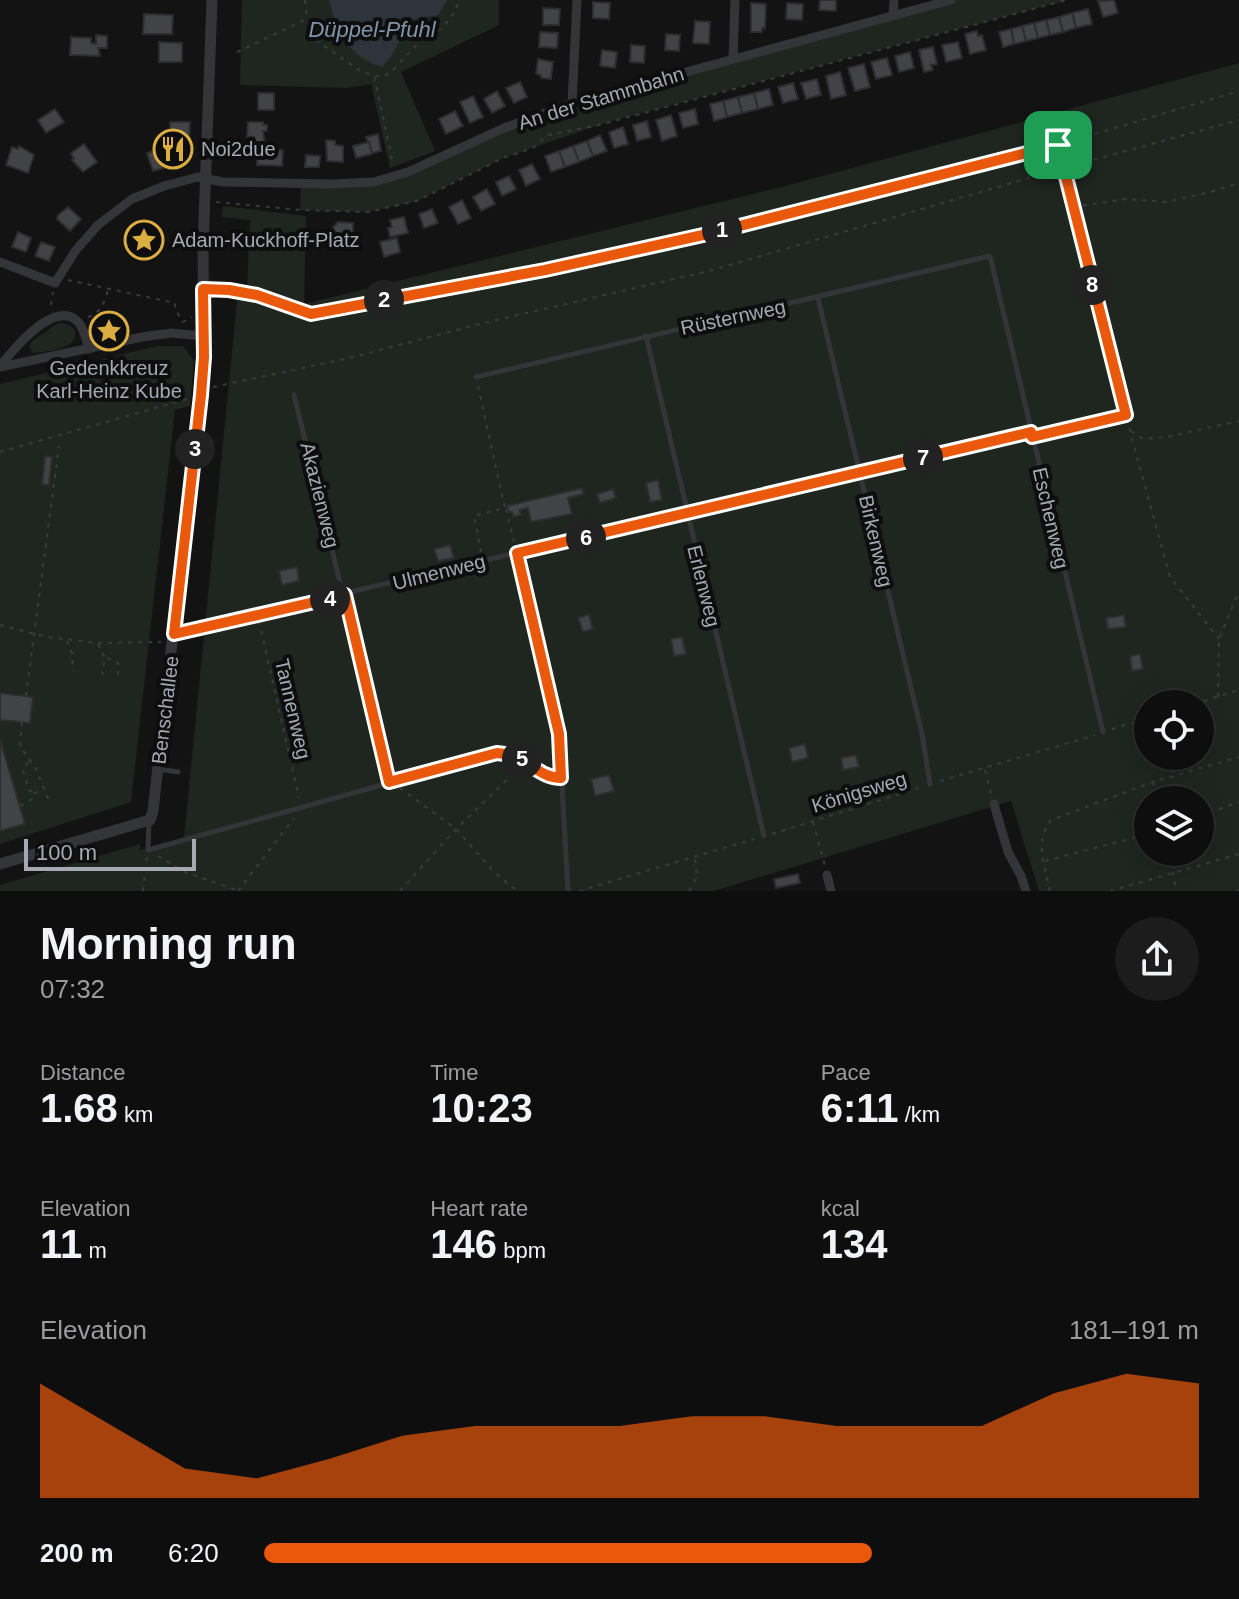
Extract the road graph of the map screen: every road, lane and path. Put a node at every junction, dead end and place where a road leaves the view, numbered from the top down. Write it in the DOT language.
graph roads {
  1 [pos="212,0"];
  2 [pos="305,0"];
  3 [pos="460,0"];
  4 [pos="577,0"];
  5 [pos="735,0"];
  6 [pos="894,0"];
  7 [pos="951,0"];
  8 [pos="1067,0"];
  9 [pos="893,16"];
  10 [pos="307,19"];
  11 [pos="237,52"];
  12 [pos="733,59"];
  13 [pos="374,76"];
  14 [pos="1239,91"];
  15 [pos="572,103"];
  16 [pos="1239,120"];
  17 [pos="1058,145"];
  18 [pos="1063,168"];
  19 [pos="396,176"];
  20 [pos="205,178"];
  21 [pos="1239,183"];
  22 [pos="214,202"];
  23 [pos="1072,208"];
  24 [pos="990,256"];
  25 [pos="0,262"];
  26 [pos="55,283"];
  27 [pos="109,288"];
  28 [pos="230,288"];
  29 [pos="203,289"];
  30 [pos="818,298"];
  31 [pos="195,314"];
  32 [pos="55,318"];
  33 [pos="77,321"];
  34 [pos="203,336"];
  35 [pos="646,336"];
  36 [pos="89,349"];
  37 [pos="0,367"];
  38 [pos="476,377"];
  39 [pos="213,387"];
  40 [pos="294,395"];
  41 [pos="193,397"];
  42 [pos="1126,415"];
  43 [pos="1239,421"];
  44 [pos="1130,431"];
  45 [pos="1032,435"];
  46 [pos="59,446"];
  47 [pos="0,452"];
  48 [pos="860,474"];
  49 [pos="505,508"];
  50 [pos="687,515"];
  51 [pos="517,553"];
  52 [pos="483,561"];
  53 [pos="1239,591"];
  54 [pos="345,595"];
  55 [pos="258,616"];
  56 [pos="0,625"];
  57 [pos="35,633"];
  58 [pos="174,634"];
  59 [pos="67,639"];
  60 [pos="1219,639"];
  61 [pos="163,642"];
  62 [pos="97,643"];
  63 [pos="105,658"];
  64 [pos="73,671"];
  65 [pos="102,675"];
  66 [pos="118,677"];
  67 [pos="1239,690"];
  68 [pos="26,696"];
  69 [pos="1218,697"];
  70 [pos="1214,698"];
  71 [pos="22,722"];
  72 [pos="1134,722"];
  73 [pos="1103,732"];
  74 [pos="530,738"];
  75 [pos="514,754"];
  76 [pos="1239,757"];
  77 [pos="29,761"];
  78 [pos="985,768"];
  79 [pos="158,769"];
  80 [pos="178,772"];
  81 [pos="561,778"];
  82 [pos="391,782"];
  83 [pos="1153,782"];
  84 [pos="930,784"];
  85 [pos="1154,786"];
  86 [pos="45,789"];
  87 [pos="34,793"];
  88 [pos="1239,802"];
  89 [pos="50,803"];
  90 [pos="994,804"];
  91 [pos="20,806"];
  92 [pos="301,808"];
  93 [pos="1214,811"];
  94 [pos="150,820"];
  95 [pos="812,821"];
  96 [pos="456,829"];
  97 [pos="764,836"];
  98 [pos="1134,838"];
  99 [pos="148,850"];
  100 [pos="1239,854"];
  101 [pos="695,857"];
  102 [pos="1044,861"];
  103 [pos="0,864"];
  104 [pos="1172,866"];
  105 [pos="827,875"];
  106 [pos="1173,875"];
  107 [pos="143,891"];
  108 [pos="239,891"];
  109 [pos="400,891"];
  110 [pos="517,891"];
  111 [pos="568,891"];
  112 [pos="579,891"];
  113 [pos="689,891"];
  114 [pos="831,891"];
  115 [pos="1026,891"];
  116 [pos="1050,891"];
  117 [pos="1110,891"];
  118 [pos="1176,891"];
  1 -- 20 [label="street, Benschallee"];
  2 -- 10 [label="path"];
  3 -- 13 [label="path"];
  4 -- 15 [label="street"];
  5 -- 12 [label="street"];
  6 -- 9 [label="street"];
  7 -- 9 [label="street, An der Stammbahn"];
  8 -- 22 [label="path"];
  9 -- 12 [label="street, An der Stammbahn"];
  10 -- 11 [label="path"];
  10 -- 13 [label="path"];
  12 -- 15 [label="street, An der Stammbahn"];
  13 -- 19 [label="path"];
  14 -- 17 [label="path"];
  15 -- 19 [label="street, An der Stammbahn"];
  16 -- 18 [label="path"];
  17 -- 18 [label="path"];
  17 -- 28 [label="path"];
  18 -- 23 [label="path"];
  18 -- 39 [label="path"];
  19 -- 20 [label="street, An der Stammbahn"];
  20 -- 26 [label="street, An der Stammbahn"];
  20 -- 29 [label="street, Benschallee"];
  21 -- 23 [label="path"];
  23 -- 42 [label="path"];
  24 -- 30 [label="lane, Rüsternweg"];
  24 -- 45 [label="lane, Eschenweg"];
  25 -- 26 [label="street"];
  26 -- 27 [label="path"];
  26 -- 32 [label="path"];
  27 -- 31 [label="path"];
  27 -- 33 [label="path"];
  28 -- 29 [label="lane"];
  29 -- 34 [label="street, Benschallee"];
  30 -- 35 [label="lane, Rüsternweg"];
  30 -- 48 [label="lane, Birkenweg"];
  32 -- 33 [label="street"];
  32 -- 37 [label="street"];
  33 -- 36 [label="street"];
  34 -- 36 [label="street"];
  34 -- 58 [label="street, Benschallee"];
  35 -- 38 [label="lane, Rüsternweg"];
  35 -- 50 [label="lane, Erlenweg"];
  36 -- 37 [label="street"];
  38 -- 49 [label="path"];
  40 -- 54 [label="lane, Akazienweg"];
  41 -- 47 [label="path"];
  42 -- 44 [label="path"];
  42 -- 45 [label="path"];
  43 -- 44 [label="path"];
  44 -- 60 [label="path"];
  45 -- 48 [label="lane, Ulmenweg"];
  45 -- 73 [label="lane, Eschenweg"];
  46 -- 57 [label="path"];
  48 -- 50 [label="lane, Ulmenweg"];
  48 -- 84 [label="lane, Birkenweg"];
  49 -- 51 [label="path"];
  49 -- 52 [label="path"];
  50 -- 51 [label="lane, Ulmenweg"];
  50 -- 97 [label="lane, Erlenweg"];
  51 -- 52 [label="lane, Ulmenweg"];
  51 -- 81 [label="lane"];
  52 -- 54 [label="lane, Ulmenweg"];
  53 -- 60 [label="path"];
  54 -- 55 [label="lane, Ulmenweg"];
  54 -- 82 [label="lane, Akazienweg"];
  55 -- 58 [label="lane, Ulmenweg"];
  55 -- 92 [label="path, Tannenweg"];
  56 -- 57 [label="path"];
  57 -- 59 [label="path"];
  57 -- 68 [label="path"];
  58 -- 79 [label="street, Benschallee"];
  59 -- 62 [label="path"];
  59 -- 64 [label="path"];
  60 -- 69 [label="path"];
  61 -- 62 [label="path"];
  62 -- 63 [label="path"];
  63 -- 65 [label="path"];
  63 -- 66 [label="path"];
  67 -- 69 [label="path"];
  69 -- 70 [label="path"];
  71 -- 77 [label="path"];
  72 -- 73 [label="path, Königsweg"];
  73 -- 78 [label="path, Königsweg"];
  74 -- 75 [label="path"];
  75 -- 81 [label="path"];
  75 -- 82 [label="lane"];
  75 -- 96 [label="path"];
  76 -- 83 [label="path"];
  77 -- 86 [label="path"];
  77 -- 87 [label="path"];
  78 -- 84 [label="path, Königsweg"];
  78 -- 90 [label="path"];
  79 -- 80 [label="lane"];
  79 -- 94 [label="street, Benschallee"];
  81 -- 111 [label="lane"];
  82 -- 92 [label="lane"];
  82 -- 96 [label="path"];
  83 -- 85 [label="path"];
  83 -- 102 [label="path"];
  84 -- 95 [label="path, Königsweg"];
  86 -- 87 [label="path"];
  86 -- 89 [label="path"];
  87 -- 91 [label="path"];
  88 -- 93 [label="path"];
  90 -- 115 [label="street"];
  92 -- 99 [label="lane"];
  92 -- 108 [label="path"];
  94 -- 99 [label="lane"];
  94 -- 103 [label="street"];
  95 -- 97 [label="path, Königsweg"];
  95 -- 105 [label="path"];
  96 -- 109 [label="path"];
  96 -- 110 [label="path"];
  97 -- 101 [label="path, Königsweg"];
  98 -- 102 [label="path"];
  99 -- 107 [label="path"];
  99 -- 108 [label="path"];
  100 -- 106 [label="path"];
  101 -- 112 [label="path, Königsweg"];
  101 -- 113 [label="path"];
  102 -- 116 [label="path"];
  104 -- 106 [label="path"];
  105 -- 114 [label="street"];
  106 -- 117 [label="path"];
  106 -- 118 [label="path"];
}
